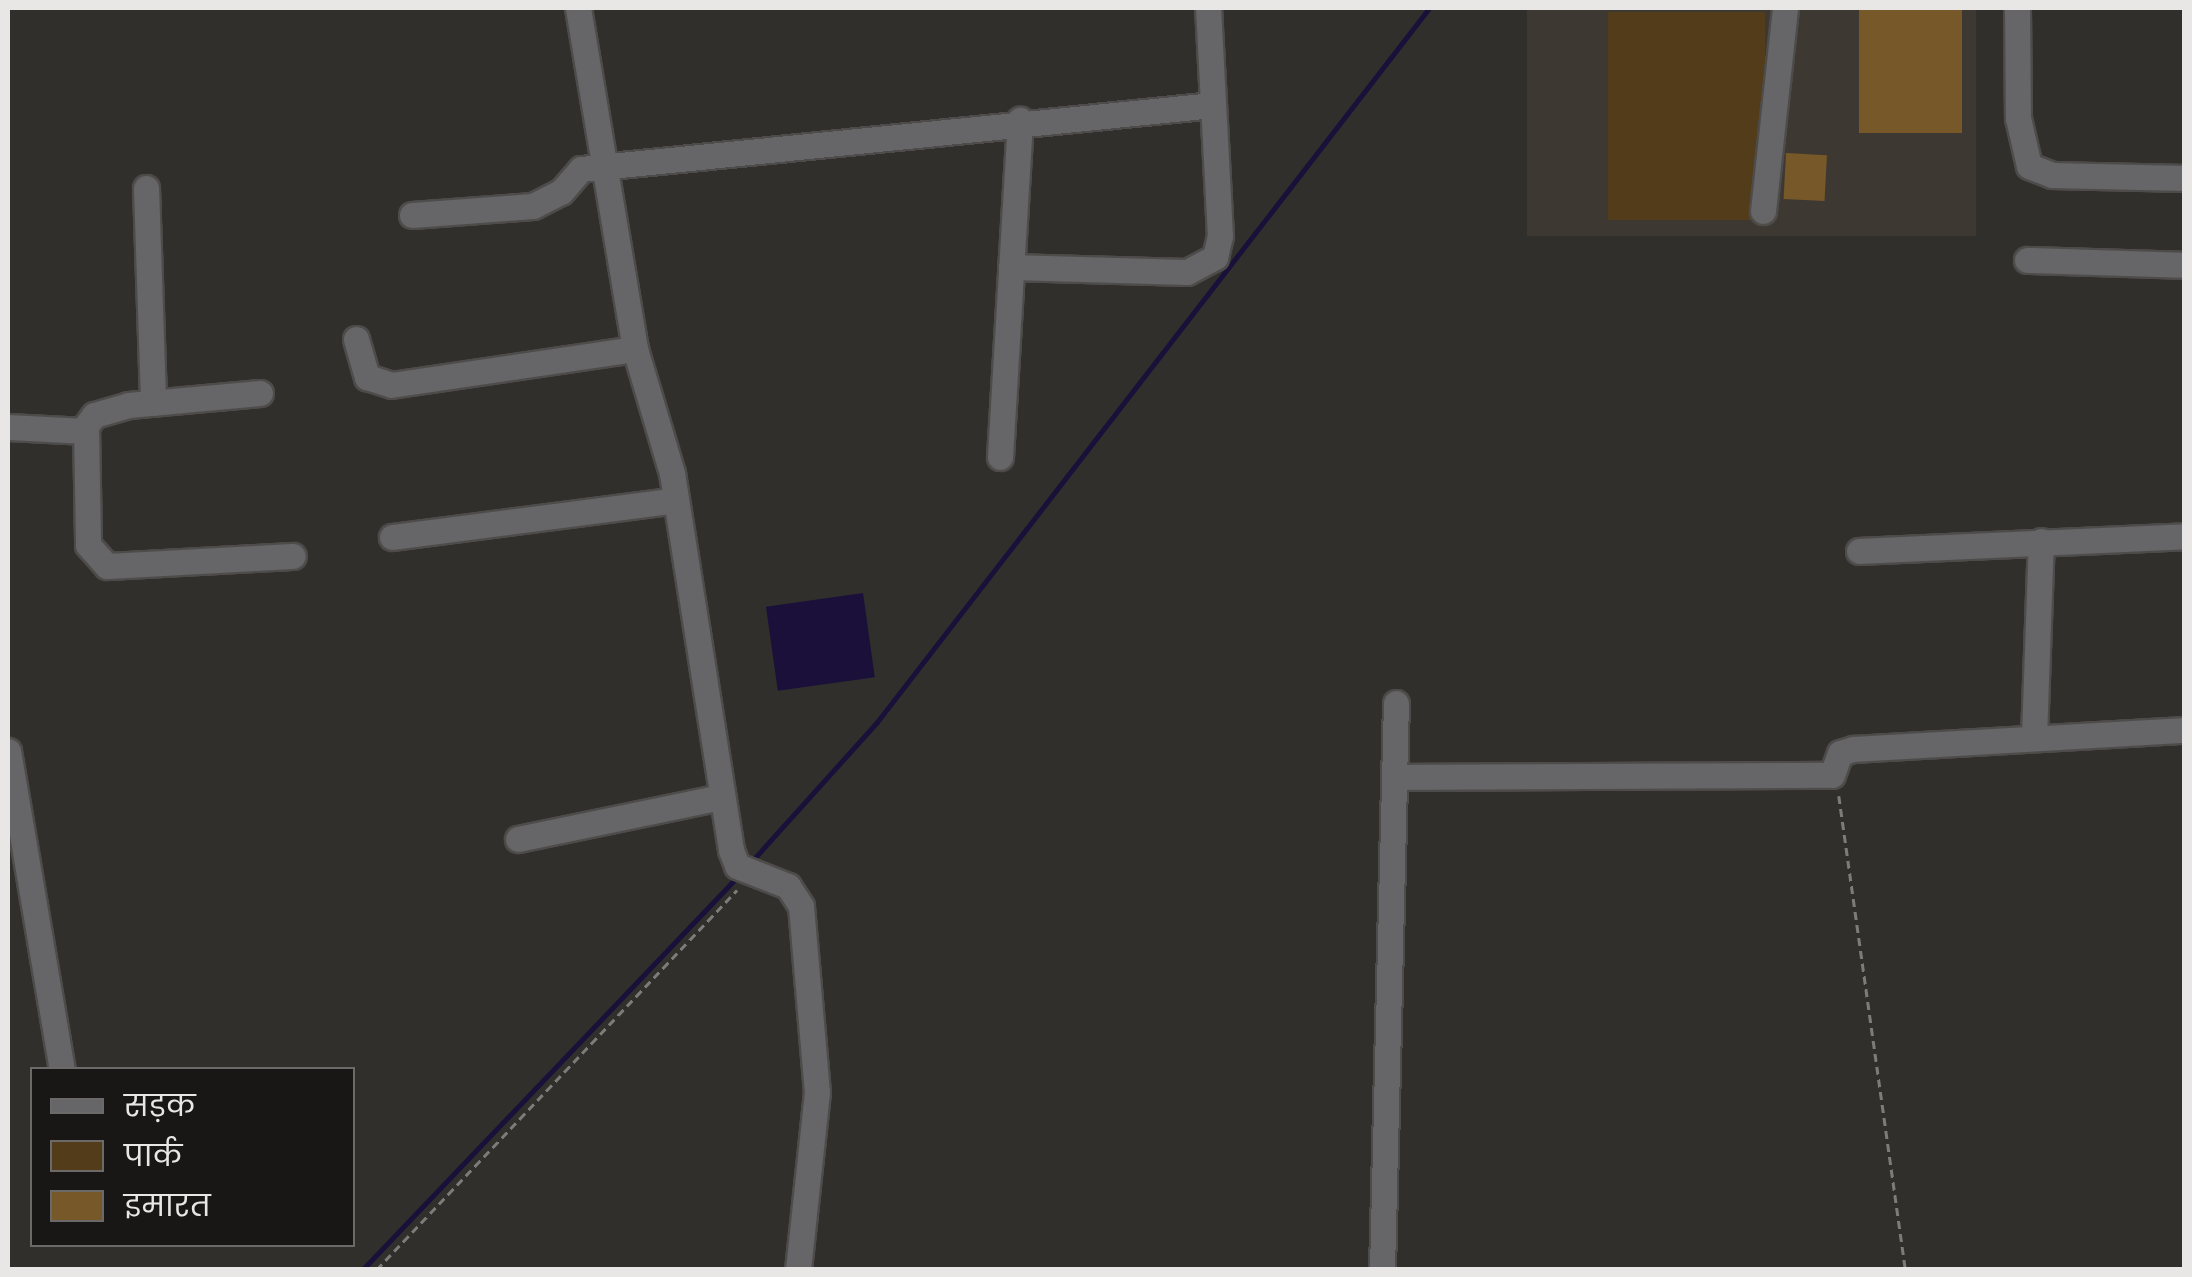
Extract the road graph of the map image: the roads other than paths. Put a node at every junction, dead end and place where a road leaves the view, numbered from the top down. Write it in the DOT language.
graph roads {
  1 [pos="578,8"];
  2 [pos="1208,8"];
  3 [pos="1785,8"];
  4 [pos="2017,8"];
  5 [pos="1213,105"];
  6 [pos="1020,120"];
  7 [pos="605,170"];
  8 [pos="2184,178"];
  9 [pos="146,188"];
  10 [pos="1762,210"];
  11 [pos="412,215"];
  12 [pos="2027,260"];
  13 [pos="2184,265"];
  14 [pos="1011,268"];
  15 [pos="356,338"];
  16 [pos="635,349"];
  17 [pos="260,392"];
  18 [pos="154,403"];
  19 [pos="8,428"];
  20 [pos="86,431"];
  21 [pos="1000,458"];
  22 [pos="676,500"];
  23 [pos="2184,536"];
  24 [pos="392,537"];
  25 [pos="2041,541"];
  26 [pos="1859,550"];
  27 [pos="293,556"];
  28 [pos="1396,704"];
  29 [pos="2184,730"];
  30 [pos="2034,737"];
  31 [pos="8,751"];
  32 [pos="1394,778"];
  33 [pos="721,797"];
  34 [pos="518,839"];
  35 [pos="61,1067"];
  36 [pos="798,1270"];
  37 [pos="1382,1270"];
  1 -- 7 [label="street"];
  2 -- 5 [label="street"];
  3 -- 10 [label="street"];
  4 -- 8 [label="street"];
  5 -- 6 [label="street"];
  5 -- 14 [label="street"];
  6 -- 7 [label="street"];
  6 -- 14 [label="street"];
  7 -- 11 [label="street"];
  7 -- 16 [label="street"];
  9 -- 18 [label="street"];
  12 -- 13 [label="street"];
  14 -- 21 [label="street"];
  15 -- 16 [label="street"];
  16 -- 22 [label="street"];
  17 -- 18 [label="street"];
  18 -- 20 [label="street"];
  19 -- 20 [label="street"];
  20 -- 27 [label="street"];
  22 -- 24 [label="street"];
  22 -- 33 [label="street"];
  23 -- 25 [label="street"];
  25 -- 26 [label="street"];
  25 -- 30 [label="street"];
  28 -- 32 [label="street"];
  29 -- 30 [label="street"];
  30 -- 32 [label="street"];
  31 -- 35 [label="street"];
  32 -- 37 [label="street"];
  33 -- 34 [label="street"];
  33 -- 36 [label="street"];
}
